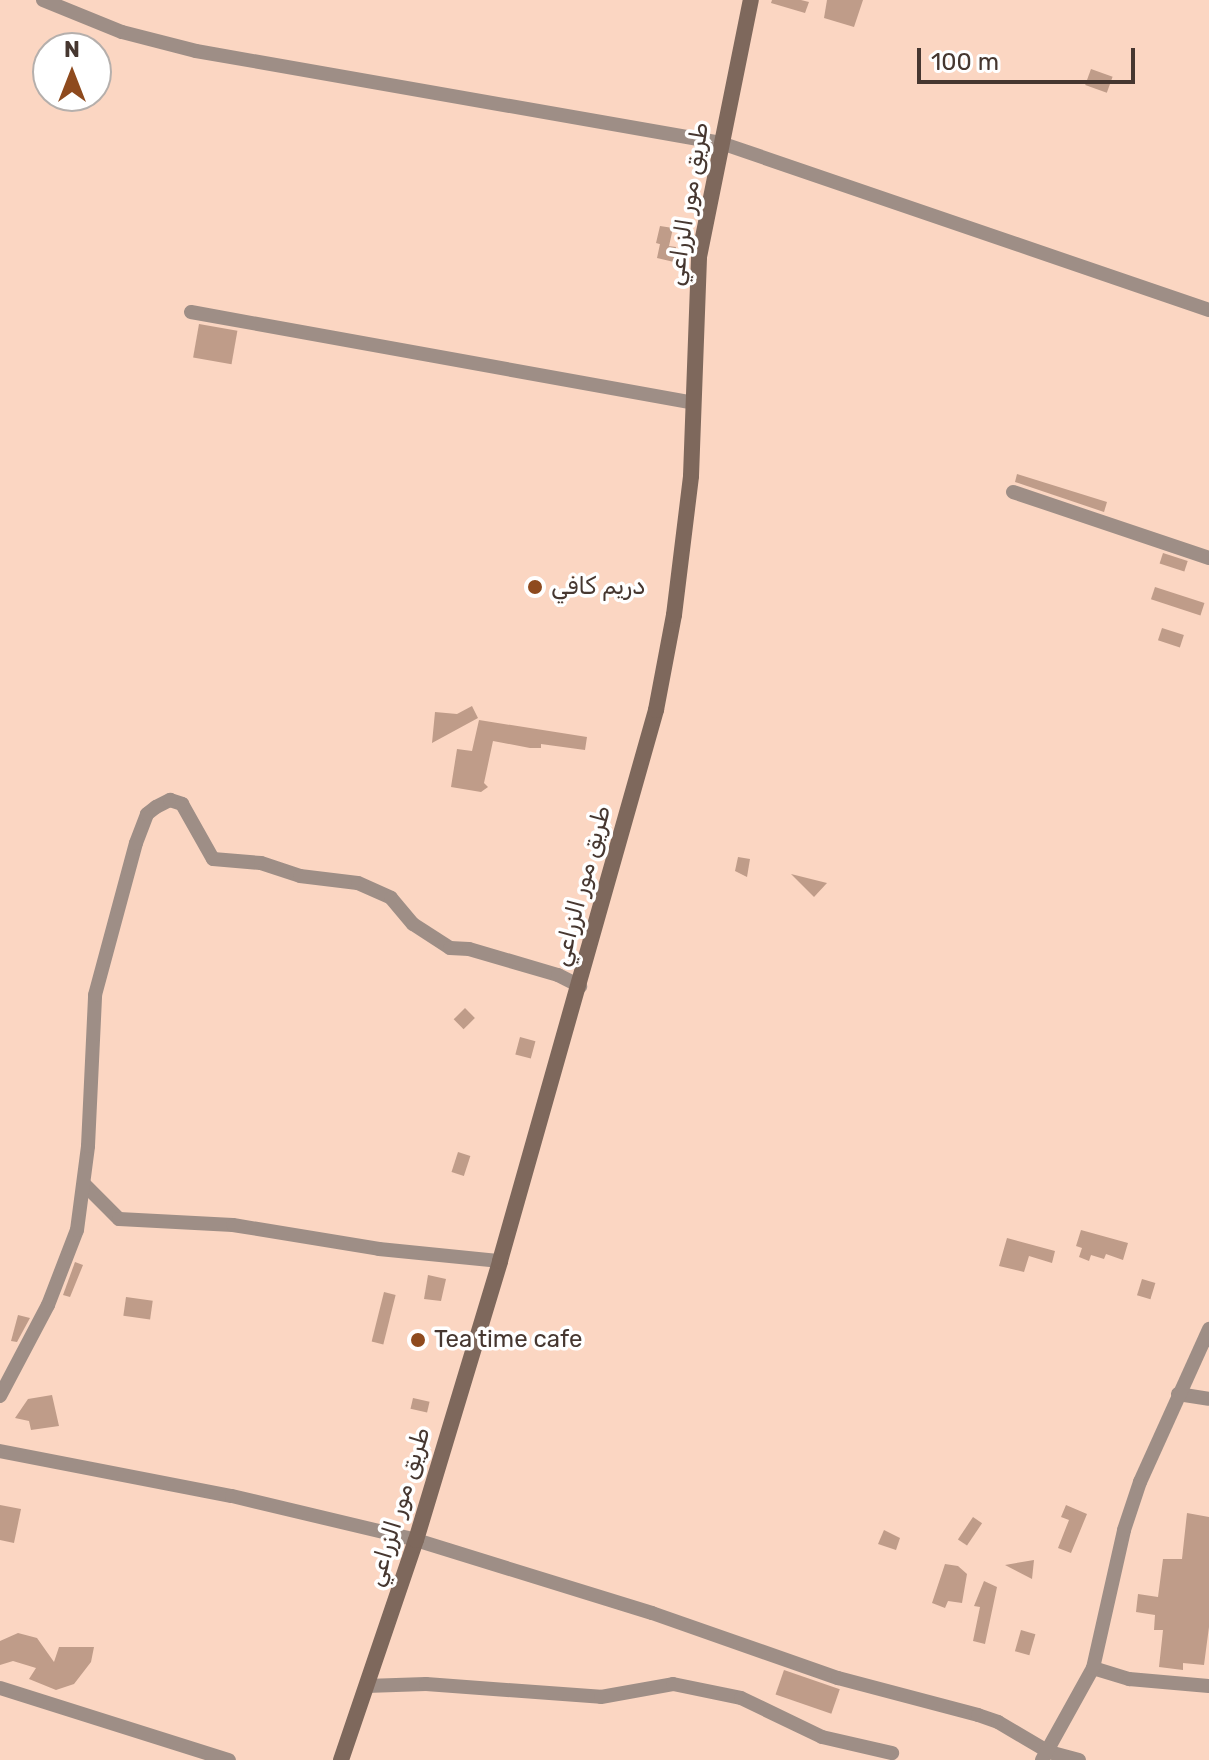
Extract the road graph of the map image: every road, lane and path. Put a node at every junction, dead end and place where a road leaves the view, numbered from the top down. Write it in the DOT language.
graph roads {
  1 [pos="43,0"];
  2 [pos="751,0"];
  3 [pos="721,143"];
  4 [pos="1209,310"];
  5 [pos="191,312"];
  6 [pos="694,403"];
  7 [pos="1013,492"];
  8 [pos="1209,558"];
  9 [pos="580,986"];
  10 [pos="85,1185"];
  11 [pos="500,1261"];
  12 [pos="1209,1329"];
  13 [pos="1178,1394"];
  14 [pos="0,1396"];
  15 [pos="1209,1399"];
  16 [pos="0,1451"];
  17 [pos="416,1540"];
  18 [pos="1093,1668"];
  19 [pos="366,1686"];
  20 [pos="1209,1686"];
  21 [pos="0,1688"];
  22 [pos="892,1753"];
  23 [pos="1045,1756"];
  24 [pos="229,1760"];
  25 [pos="341,1760"];
  26 [pos="1079,1760"];
  1 -- 3 [label="street"];
  2 -- 3 [label="street, طريق مور الزراعي"];
  3 -- 4 [label="street"];
  3 -- 6 [label="street, طريق مور الزراعي"];
  5 -- 6 [label="street"];
  6 -- 9 [label="street, طريق مور الزراعي"];
  7 -- 8 [label="street"];
  9 -- 10 [label="street"];
  9 -- 11 [label="street, طريق مور الزراعي"];
  10 -- 11 [label="street"];
  10 -- 14 [label="street"];
  11 -- 17 [label="street, طريق مور الزراعي"];
  12 -- 13 [label="street"];
  13 -- 15 [label="street"];
  13 -- 18 [label="street"];
  16 -- 17 [label="street"];
  17 -- 19 [label="street, طريق مور الزراعي"];
  17 -- 23 [label="street"];
  18 -- 20 [label="street"];
  18 -- 23 [label="street"];
  19 -- 22 [label="street"];
  19 -- 25 [label="street, طريق مور الزراعي"];
  21 -- 24 [label="street"];
  23 -- 26 [label="street"];
}
